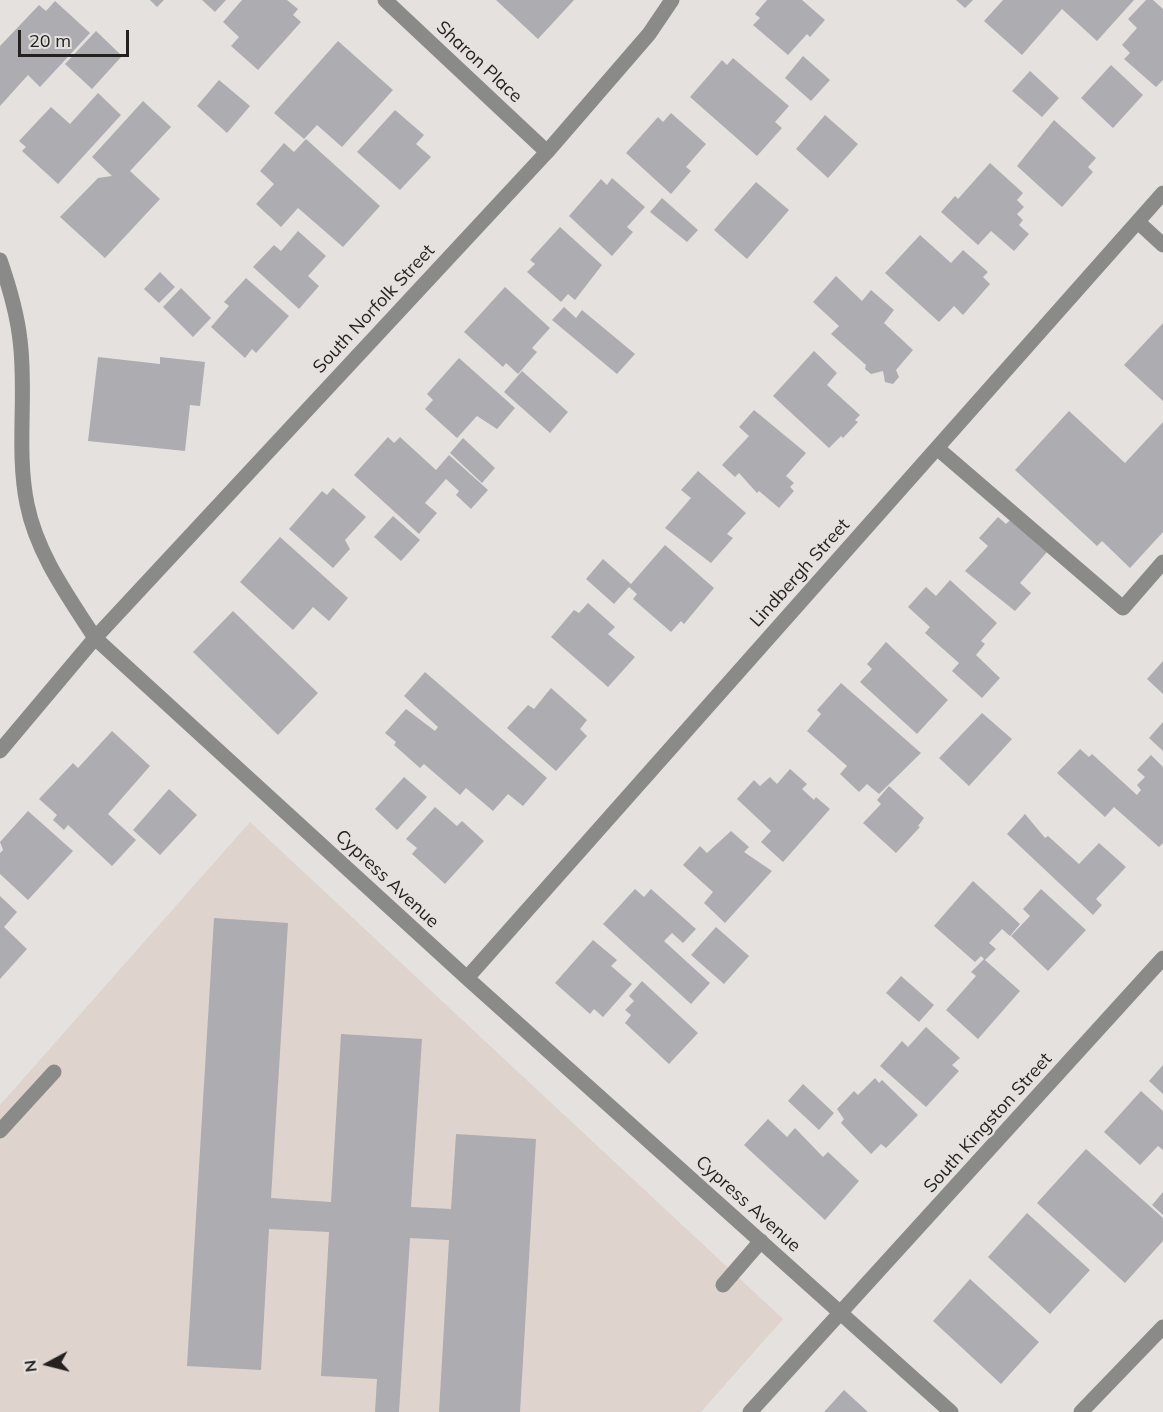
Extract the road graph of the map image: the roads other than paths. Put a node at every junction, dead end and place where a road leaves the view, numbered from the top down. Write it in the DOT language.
graph roads {
  1 [pos="385,0"];
  2 [pos="672,0"];
  3 [pos="547,152"];
  4 [pos="1163,193"];
  5 [pos="1138,222"];
  6 [pos="1163,245"];
  7 [pos="0,260"];
  8 [pos="937,448"];
  9 [pos="1163,562"];
  10 [pos="95,638"];
  11 [pos="0,751"];
  12 [pos="1163,958"];
  13 [pos="467,978"];
  14 [pos="54,1072"];
  15 [pos="0,1131"];
  16 [pos="761,1241"];
  17 [pos="723,1285"];
  18 [pos="841,1313"];
  19 [pos="1163,1327"];
  20 [pos="750,1412"];
  21 [pos="951,1412"];
  22 [pos="1081,1412"];
  1 -- 3 [label="street, Sharon Place"];
  2 -- 3 [label="street, South Norfolk Street"];
  3 -- 10 [label="street, South Norfolk Street"];
  4 -- 5 [label="street, Lindbergh Street"];
  5 -- 6 [label="street"];
  5 -- 8 [label="street, Lindbergh Street"];
  7 -- 10 [label="street, Cypress Avenue"];
  8 -- 9 [label="street"];
  8 -- 13 [label="street, Lindbergh Street"];
  10 -- 11 [label="street, South Norfolk Street"];
  10 -- 13 [label="street, Cypress Avenue"];
  12 -- 18 [label="street, South Kingston Street"];
  13 -- 16 [label="street, Cypress Avenue"];
  14 -- 15 [label="street"];
  16 -- 17 [label="street"];
  16 -- 18 [label="street, Cypress Avenue"];
  18 -- 20 [label="street, South Kingston Street"];
  18 -- 21 [label="street, Cypress Avenue"];
  19 -- 22 [label="street"];
}
